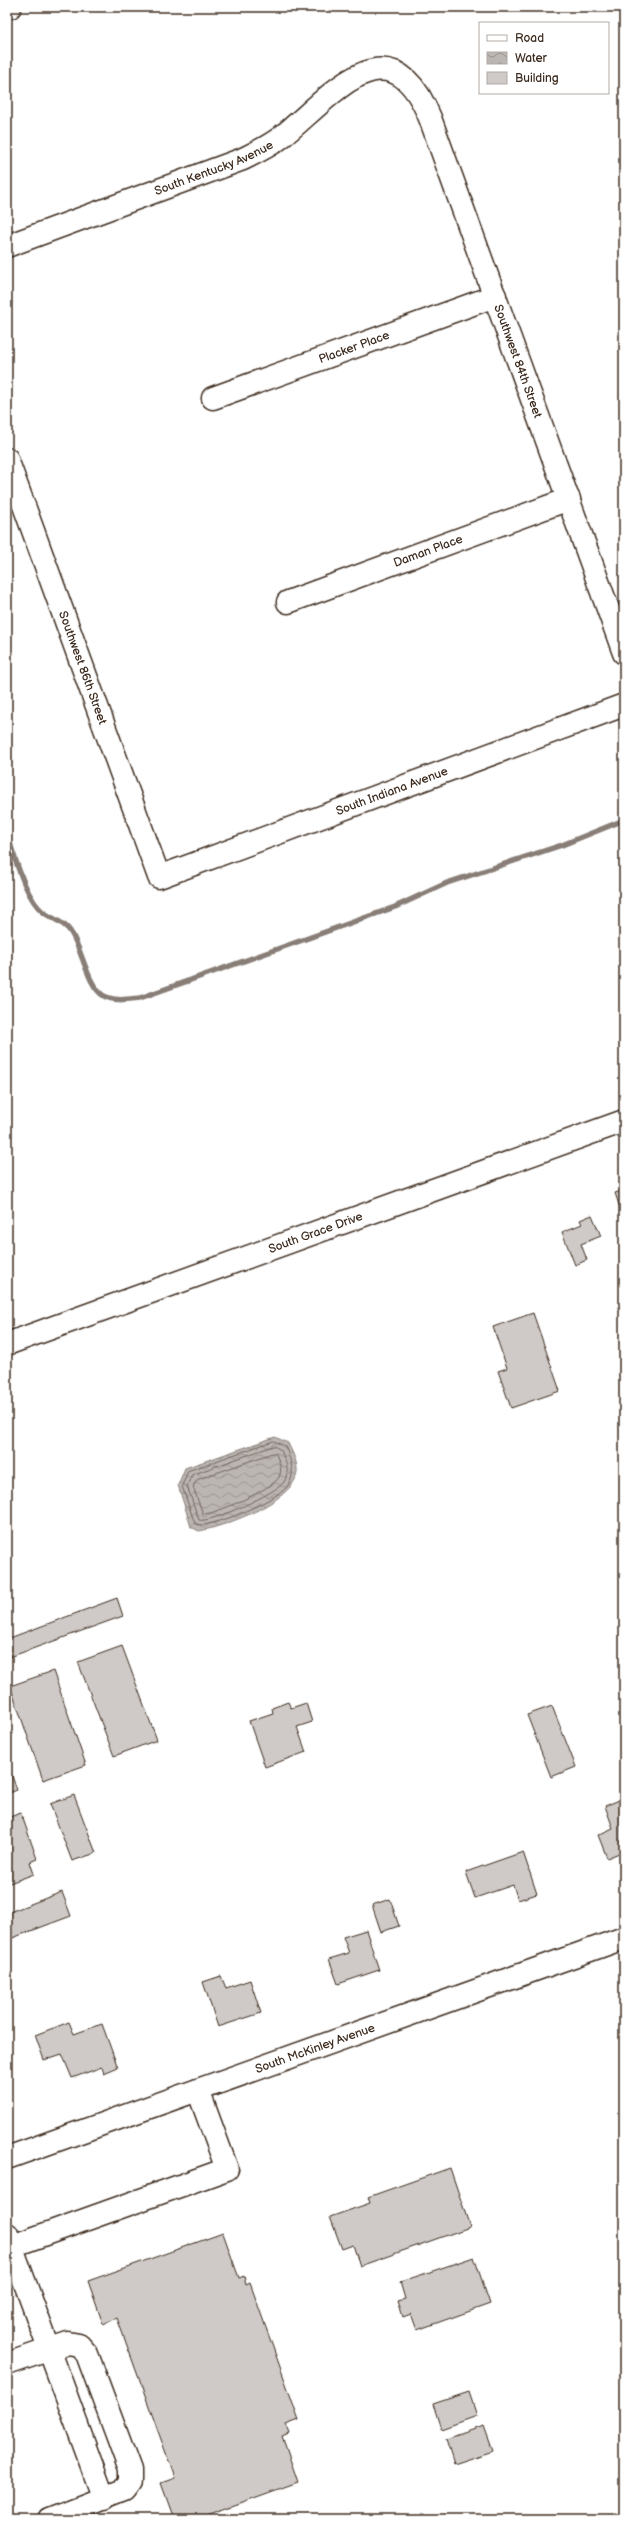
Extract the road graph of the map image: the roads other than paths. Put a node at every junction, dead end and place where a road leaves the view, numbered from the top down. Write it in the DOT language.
graph roads {
  1 [pos="10,7"];
  2 [pos="7,8"];
  3 [pos="404,76"];
  4 [pos="7,246"];
  5 [pos="495,296"];
  6 [pos="213,398"];
  7 [pos="7,459"];
  8 [pos="569,499"];
  9 [pos="288,602"];
  10 [pos="624,653"];
  11 [pos="624,705"];
  12 [pos="159,877"];
  13 [pos="624,1121"];
  14 [pos="7,1344"];
  15 [pos="624,1938"];
  16 [pos="198,2090"];
  17 [pos="7,2158"];
  18 [pos="9,2240"];
  19 [pos="49,2349"];
  20 [pos="7,2364"];
  21 [pos="104,2499"];
  22 [pos="50,2519"];
  1 -- 2 [label="street"];
  3 -- 4 [label="street, South Kentucky Avenue"];
  3 -- 5 [label="street, Southwest 84th Street"];
  5 -- 6 [label="street, Placker Place"];
  5 -- 8 [label="street, Southwest 84th Street"];
  7 -- 12 [label="street, Southwest 86th Street"];
  8 -- 9 [label="street, Daman Place"];
  8 -- 10 [label="street, Southwest 84th Street"];
  11 -- 12 [label="street, South Indiana Avenue"];
  13 -- 14 [label="street, South Grace Drive"];
  15 -- 16 [label="street, South McKinley Avenue"];
  16 -- 17 [label="street, South McKinley Avenue"];
  16 -- 18 [label="street"];
  18 -- 19 [label="street"];
  19 -- 20 [label="street"];
  19 -- 21 [label="street"];
  19 -- 21 [label="street"];
  21 -- 22 [label="street"];
}
